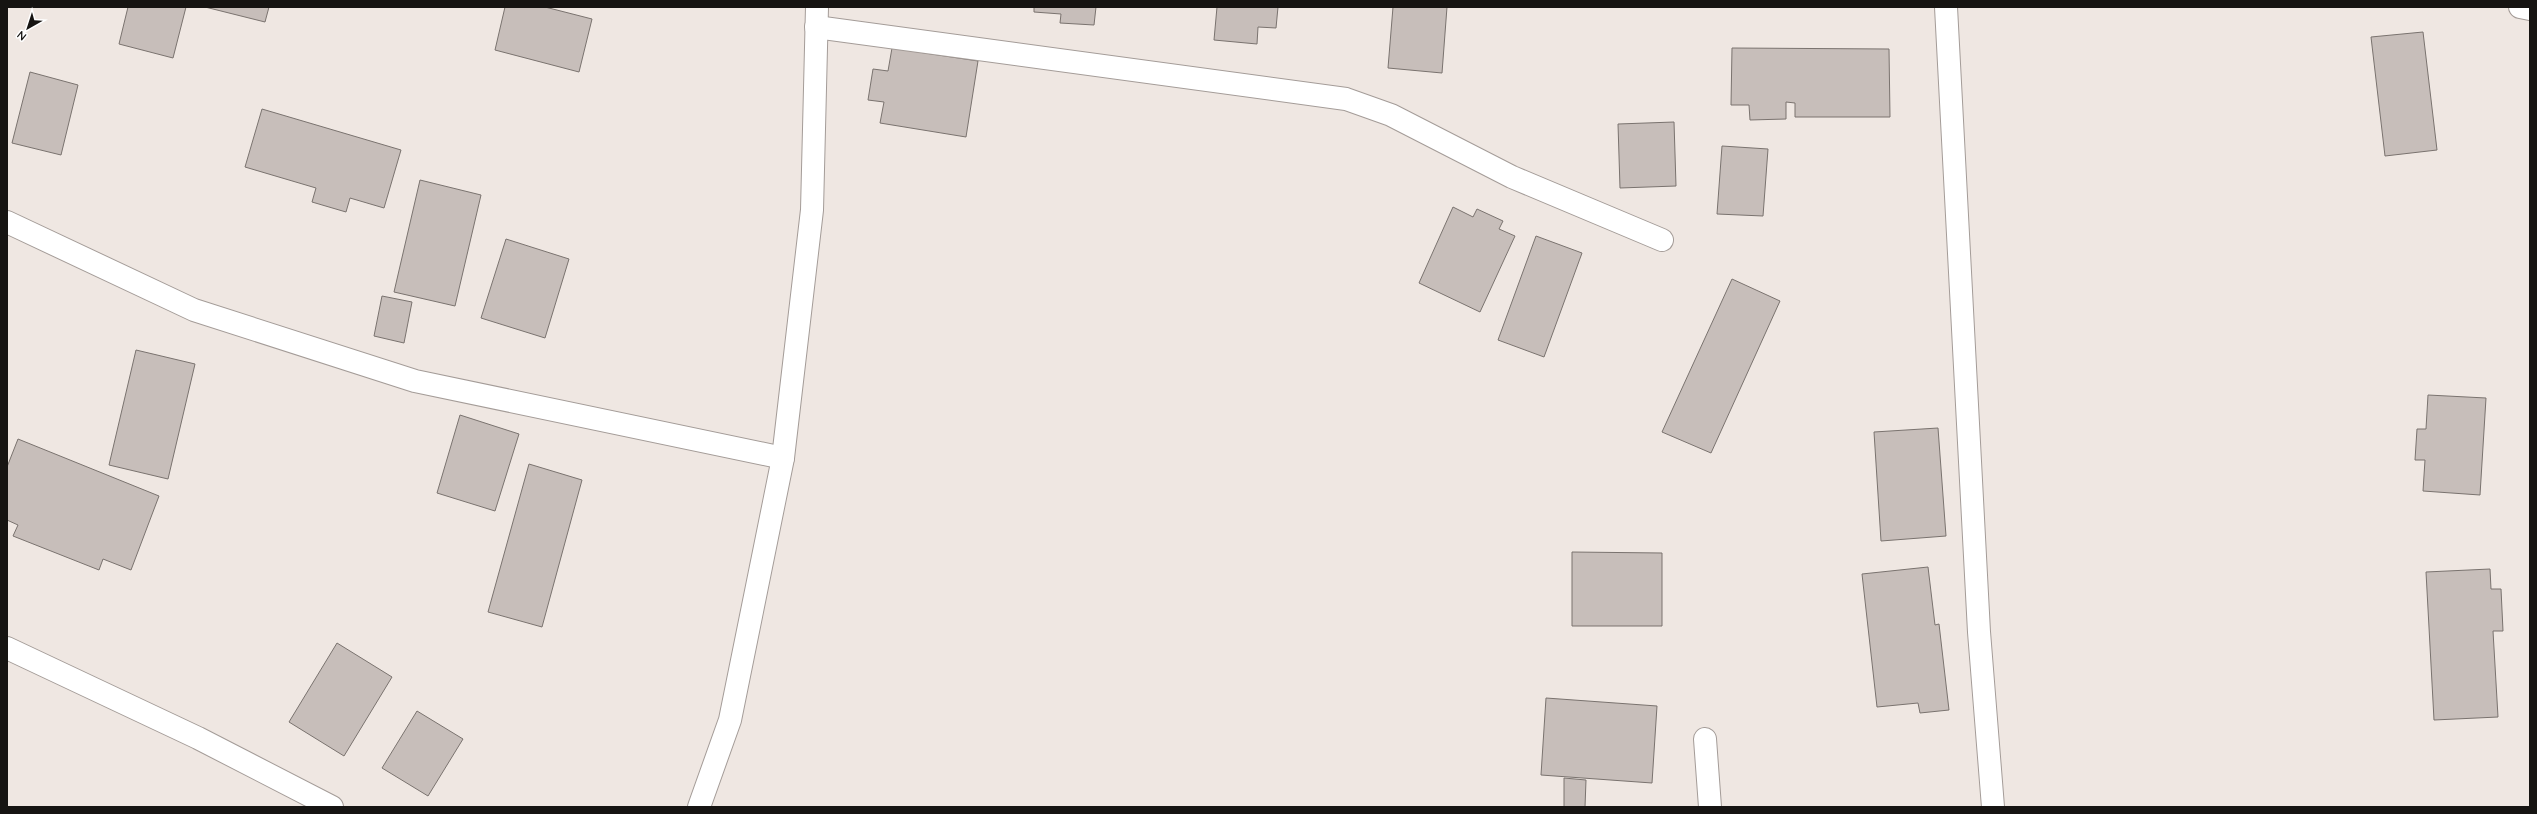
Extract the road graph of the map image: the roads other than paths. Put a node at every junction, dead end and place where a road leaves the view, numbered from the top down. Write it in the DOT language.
graph roads {
  1 [pos="1946,7"];
  2 [pos="2520,7"];
  3 [pos="2530,9"];
  4 [pos="817,17"];
  5 [pos="7,222"];
  6 [pos="1662,240"];
  7 [pos="783,458"];
  8 [pos="7,648"];
  9 [pos="1705,739"];
  10 [pos="332,807"];
  11 [pos="699,807"];
  12 [pos="1710,807"];
  13 [pos="1993,807"];
  1 -- 13 [label="street"];
  2 -- 3 [label="street"];
  4 -- 6 [label="street"];
  4 -- 7 [label="street"];
  5 -- 7 [label="street"];
  7 -- 11 [label="street"];
  8 -- 10 [label="street"];
  9 -- 12 [label="street"];
}
